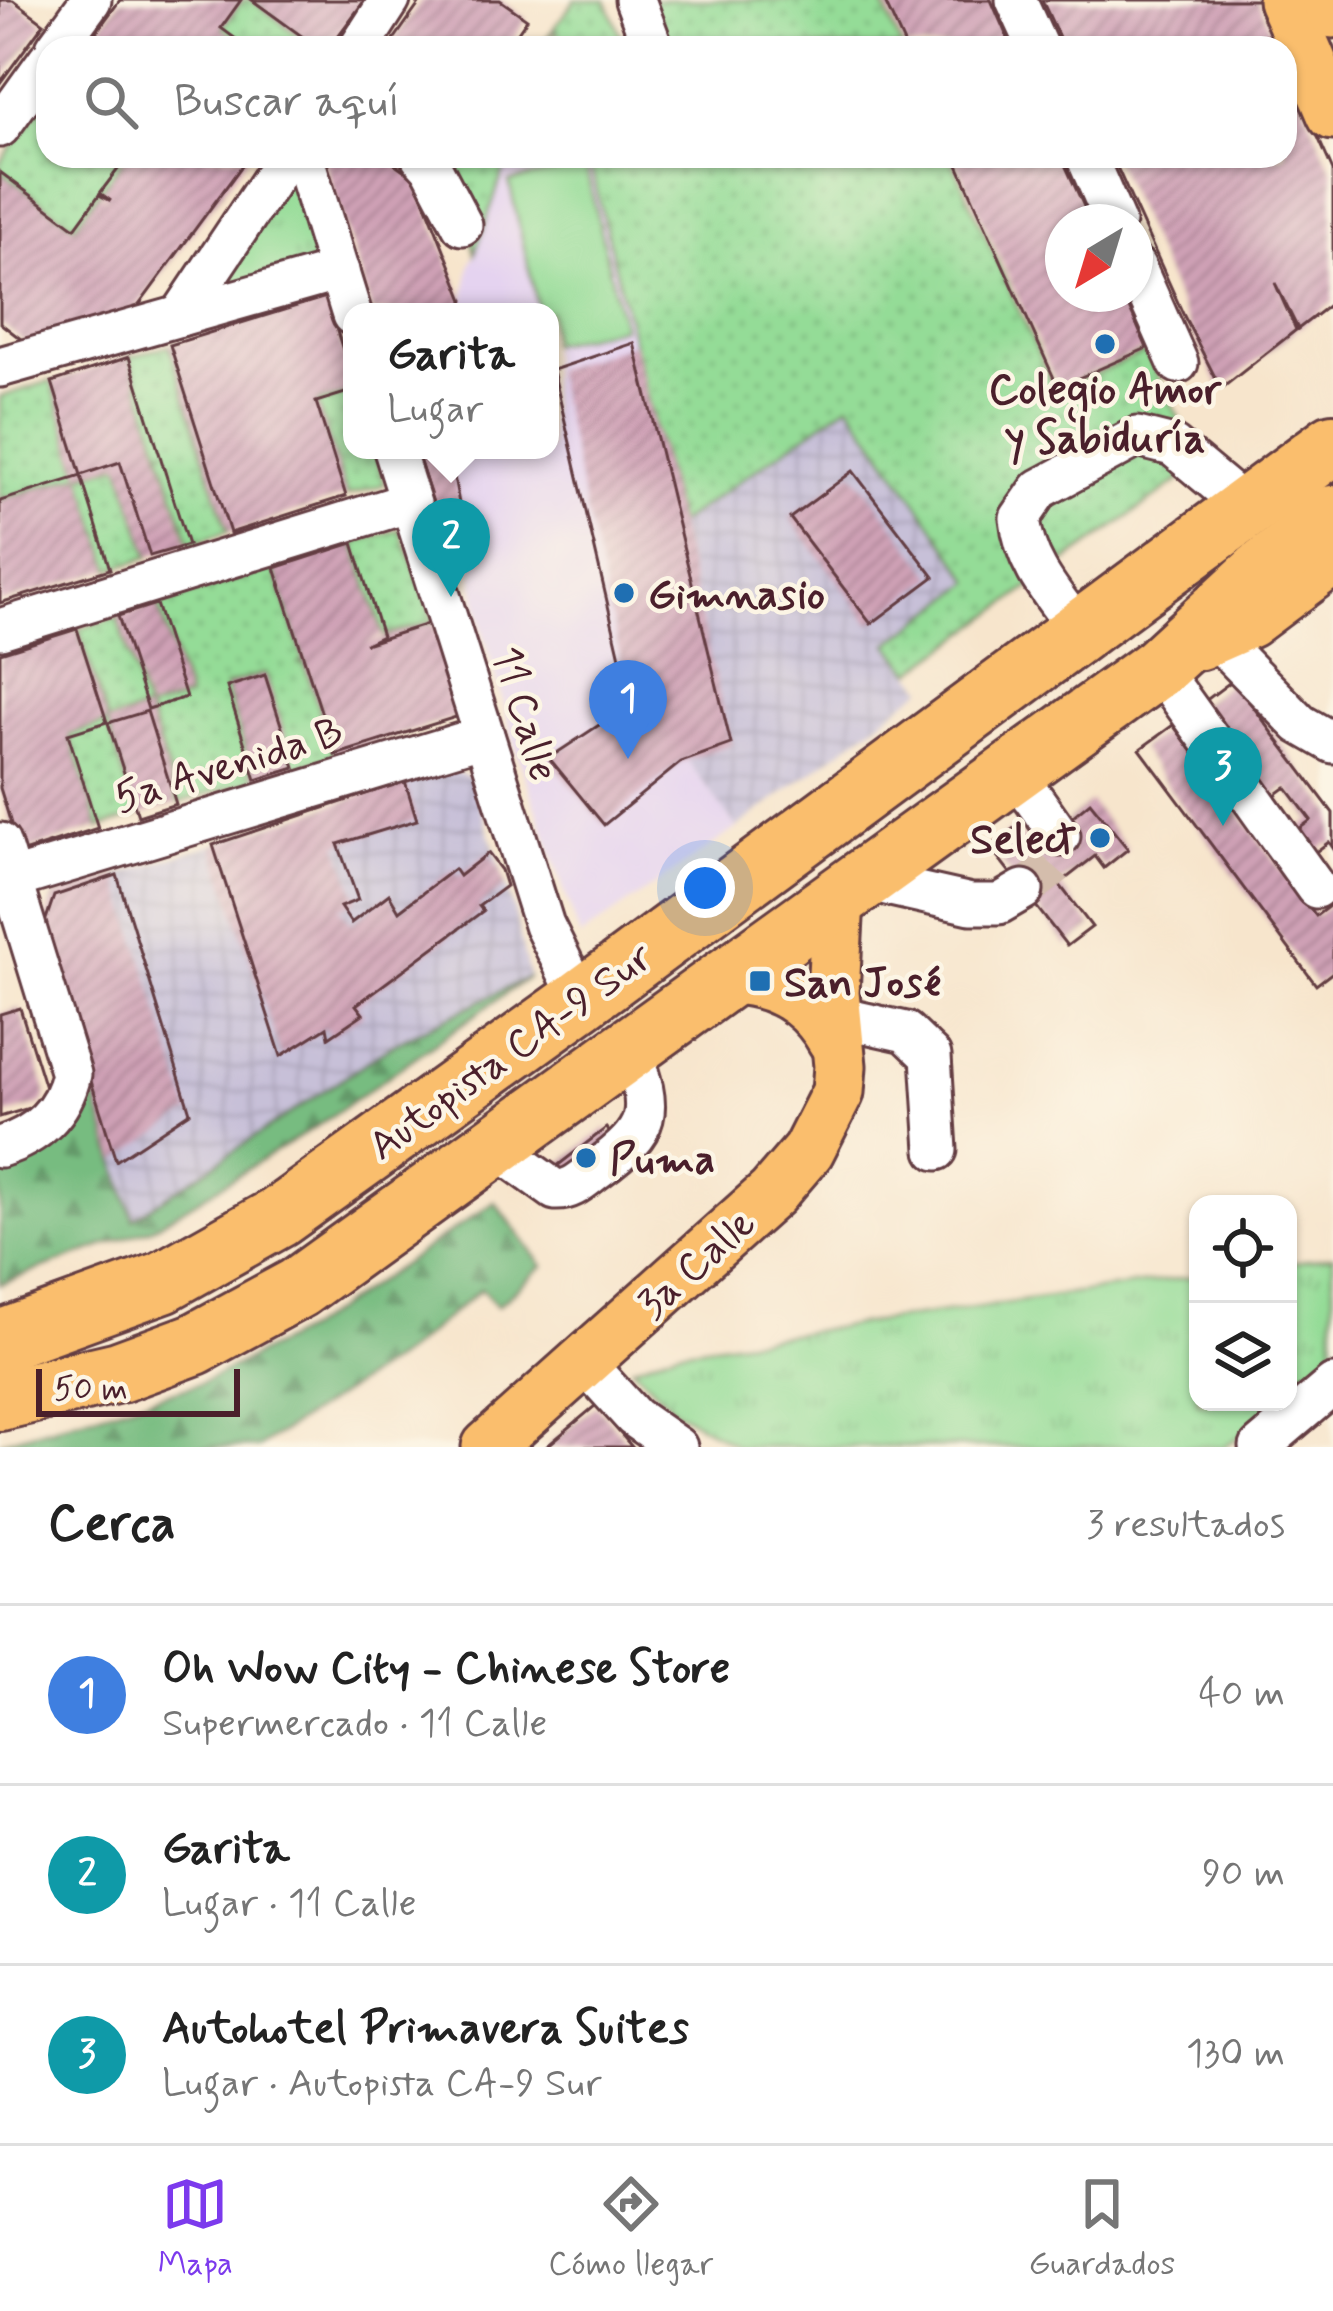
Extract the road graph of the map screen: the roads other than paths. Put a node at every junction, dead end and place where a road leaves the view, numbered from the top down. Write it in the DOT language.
graph roads {
  1 [pos="91,0"];
  2 [pos="390,0"];
  3 [pos="635,0"];
  4 [pos="1016,0"];
  5 [pos="1284,0"];
  6 [pos="1328,0"];
  7 [pos="1333,12"];
  8 [pos="65,36"];
  9 [pos="367,36"];
  10 [pos="648,36"];
  11 [pos="1032,36"];
  12 [pos="36,77"];
  13 [pos="1333,113"];
  14 [pos="0,127"];
  15 [pos="279,168"];
  16 [pos="307,168"];
  17 [pos="432,168"];
  18 [pos="1091,168"];
  19 [pos="1107,204"];
  20 [pos="462,225"];
  21 [pos="338,271"];
  22 [pos="348,303"];
  23 [pos="1153,307"];
  24 [pos="180,316"];
  25 [pos="1178,363"];
  26 [pos="0,367"];
  27 [pos="1323,446"];
  28 [pos="397,459"];
  29 [pos="410,502"];
  30 [pos="1246,507"];
  31 [pos="1333,516"];
  32 [pos="1333,559"];
  33 [pos="0,629"];
  34 [pos="1079,631"];
  35 [pos="1183,653"];
  36 [pos="484,736"];
  37 [pos="1333,743"];
  38 [pos="1014,771"];
  39 [pos="1060,836"];
  40 [pos="4,868"];
  41 [pos="1316,888"];
  42 [pos="851,889"];
  43 [pos="1023,890"];
  44 [pos="727,978"];
  45 [pos="581,1000"];
  46 [pos="834,1028"];
  47 [pos="630,1048"];
  48 [pos="494,1146"];
  49 [pos="0,1147"];
  50 [pos="937,1150"];
  51 [pos="0,1341"];
  52 [pos="583,1361"];
  53 [pos="1333,1385"];
  54 [pos="0,1400"];
  55 [pos="1271,1442"];
  56 [pos="674,1446"];
  57 [pos="488,1447"];
  1 -- 8 [label="street"];
  2 -- 9 [label="street"];
  3 -- 10 [label="street"];
  4 -- 11 [label="street"];
  5 -- 13 [label="main road"];
  6 -- 7 [label="main road"];
  12 -- 14 [label="street"];
  15 -- 24 [label="street"];
  16 -- 21 [label="street"];
  17 -- 20 [label="street"];
  18 -- 19 [label="street"];
  21 -- 22 [label="street"];
  21 -- 24 [label="street"];
  23 -- 25 [label="street"];
  24 -- 26 [label="street"];
  27 -- 30 [label="highway, Autopista CA-9 Sur"];
  28 -- 29 [label="street, 11 Calle"];
  29 -- 33 [label="street"];
  29 -- 36 [label="street, 11 Calle"];
  30 -- 34 [label="highway, Autopista CA-9 Sur"];
  30 -- 34 [label="street"];
  31 -- 35 [label="highway, Autopista CA-9 Sur"];
  32 -- 35 [label="main road"];
  34 -- 45 [label="highway, Autopista CA-9 Sur"];
  35 -- 37 [label="street"];
  35 -- 38 [label="highway, Autopista CA-9 Sur"];
  35 -- 41 [label="street"];
  36 -- 40 [label="street, 5a Avenida B"];
  36 -- 45 [label="street, 11 Calle"];
  38 -- 39 [label="street"];
  38 -- 42 [label="highway, Autopista CA-9 Sur"];
  40 -- 49 [label="street"];
  42 -- 43 [label="street"];
  42 -- 44 [label="highway, Autopista CA-9 Sur"];
  42 -- 46 [label="main road, 3a Calle"];
  44 -- 46 [label="main road"];
  44 -- 47 [label="highway, Autopista CA-9 Sur"];
  45 -- 51 [label="highway, Autopista CA-9 Sur"];
  46 -- 50 [label="street"];
  46 -- 52 [label="main road, 3a Calle"];
  47 -- 48 [label="highway, Autopista CA-9 Sur"];
  47 -- 48 [label="street"];
  48 -- 54 [label="highway, Autopista CA-9 Sur"];
  52 -- 56 [label="street"];
  52 -- 57 [label="main road, 3a Calle"];
  53 -- 55 [label="street"];
}
